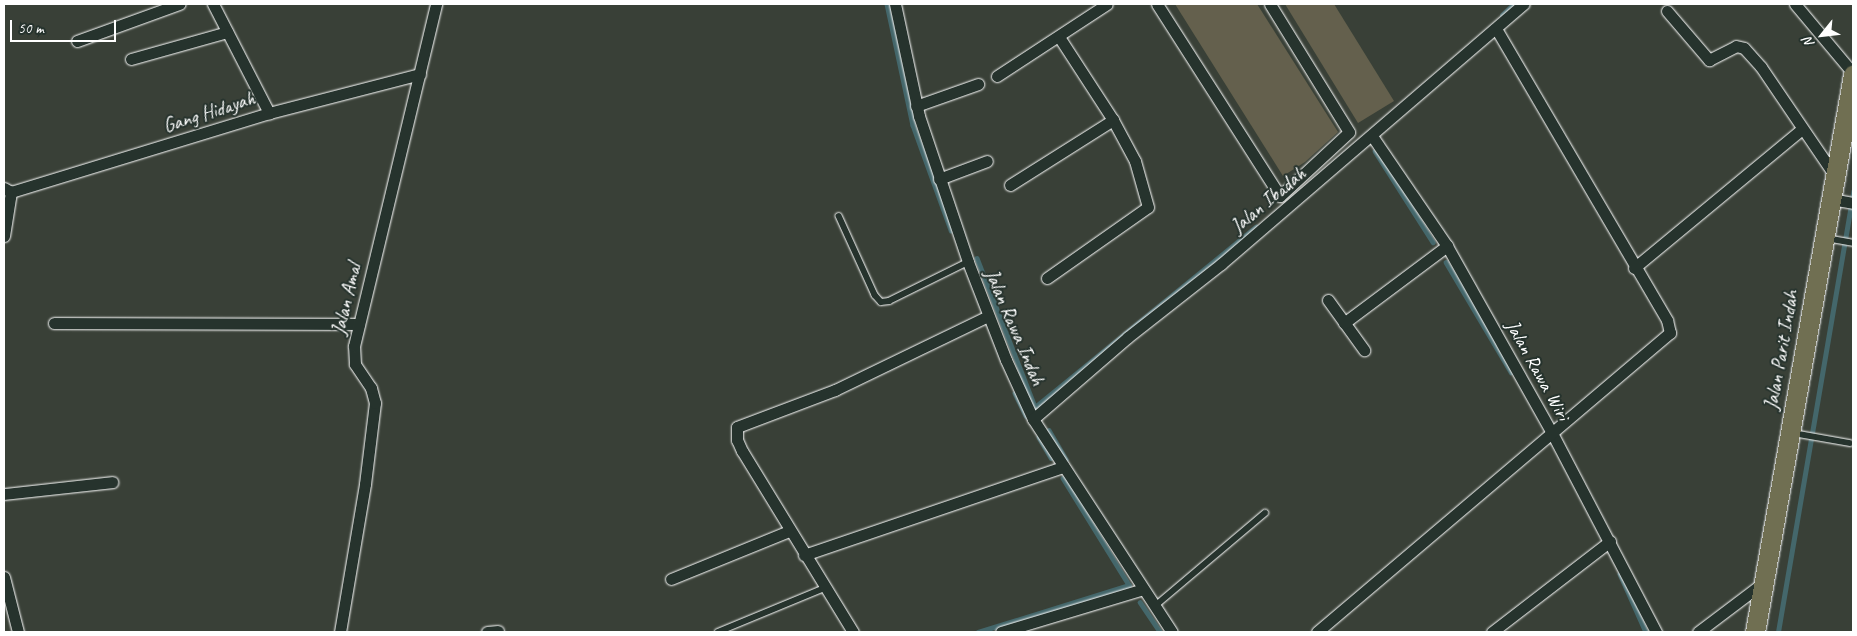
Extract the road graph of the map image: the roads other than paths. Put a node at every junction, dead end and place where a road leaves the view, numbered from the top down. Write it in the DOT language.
graph roads {
  1 [pos="179,4"];
  2 [pos="213,4"];
  3 [pos="436,4"];
  4 [pos="895,4"];
  5 [pos="1107,4"];
  6 [pos="1157,4"];
  7 [pos="1270,4"];
  8 [pos="1523,4"];
  9 [pos="1795,4"];
  10 [pos="1667,11"];
  11 [pos="1496,29"];
  12 [pos="227,32"];
  13 [pos="1059,36"];
  14 [pos="77,41"];
  15 [pos="131,59"];
  16 [pos="420,74"];
  17 [pos="1853,74"];
  18 [pos="997,76"];
  19 [pos="978,84"];
  20 [pos="916,106"];
  21 [pos="268,113"];
  22 [pos="1113,120"];
  23 [pos="1802,129"];
  24 [pos="1372,136"];
  25 [pos="987,161"];
  26 [pos="1835,176"];
  27 [pos="939,179"];
  28 [pos="1010,185"];
  29 [pos="7,190"];
  30 [pos="1836,200"];
  31 [pos="1853,202"];
  32 [pos="839,216"];
  33 [pos="4,236"];
  34 [pos="1828,238"];
  35 [pos="1853,243"];
  36 [pos="1448,246"];
  37 [pos="968,262"];
  38 [pos="1634,268"];
  39 [pos="1047,278"];
  40 [pos="1328,300"];
  41 [pos="988,316"];
  42 [pos="54,322"];
  43 [pos="1344,323"];
  44 [pos="359,324"];
  45 [pos="1364,350"];
  46 [pos="1033,419"];
  47 [pos="1552,433"];
  48 [pos="1795,433"];
  49 [pos="1850,443"];
  50 [pos="1063,467"];
  51 [pos="112,482"];
  52 [pos="4,494"];
  53 [pos="1266,513"];
  54 [pos="789,531"];
  55 [pos="1610,541"];
  56 [pos="804,555"];
  57 [pos="4,577"];
  58 [pos="671,578"];
  59 [pos="1764,583"];
  60 [pos="827,587"];
  61 [pos="1143,589"];
  62 [pos="1155,606"];
  63 [pos="18,632"];
  64 [pos="340,632"];
  65 [pos="718,632"];
  66 [pos="853,632"];
  67 [pos="1001,632"];
  68 [pos="1172,632"];
  69 [pos="1317,632"];
  70 [pos="1492,632"];
  71 [pos="1656,632"];
  72 [pos="1698,632"];
  73 [pos="1755,632"];
  1 -- 14 [label="street"];
  2 -- 12 [label="street"];
  3 -- 16 [label="street, Jalan Amal"];
  4 -- 20 [label="street, Jalan Rawa Indah"];
  5 -- 13 [label="street"];
  6 -- 7 [label="street"];
  8 -- 11 [label="street, Jalan Ibadah"];
  9 -- 17 [label="street"];
  10 -- 23 [label="street"];
  11 -- 24 [label="street, Jalan Ibadah"];
  11 -- 38 [label="street"];
  12 -- 15 [label="street"];
  12 -- 21 [label="street"];
  13 -- 18 [label="street"];
  13 -- 22 [label="street"];
  16 -- 21 [label="street, Gang Hidayah"];
  16 -- 44 [label="street, Jalan Amal"];
  17 -- 26 [label="main road, Jalan Parit Indah"];
  19 -- 20 [label="street"];
  20 -- 27 [label="street, Jalan Rawa Indah"];
  21 -- 29 [label="street, Gang Hidayah"];
  22 -- 28 [label="street"];
  22 -- 39 [label="street"];
  23 -- 26 [label="street"];
  23 -- 38 [label="street"];
  24 -- 36 [label="street, Jalan Rawa Wiri"];
  24 -- 46 [label="street, Jalan Ibadah"];
  25 -- 27 [label="street"];
  26 -- 30 [label="main road, Jalan Parit Indah"];
  27 -- 37 [label="street, Jalan Rawa Indah"];
  29 -- 33 [label="street, Gang Hidayah"];
  30 -- 31 [label="street"];
  30 -- 34 [label="main road, Jalan Parit Indah"];
  32 -- 37 [label="lane"];
  34 -- 35 [label="lane"];
  34 -- 48 [label="main road, Jalan Parit Indah"];
  36 -- 43 [label="street"];
  36 -- 47 [label="street, Jalan Rawa Wiri"];
  37 -- 41 [label="street, Jalan Rawa Indah"];
  38 -- 47 [label="street"];
  40 -- 43 [label="street"];
  41 -- 46 [label="street, Jalan Rawa Indah"];
  41 -- 54 [label="street"];
  42 -- 44 [label="street"];
  43 -- 45 [label="street"];
  44 -- 64 [label="street, Jalan Amal"];
  46 -- 50 [label="street, Jalan Rawa Indah"];
  47 -- 55 [label="street, Jalan Rawa Wiri"];
  47 -- 69 [label="street"];
  48 -- 49 [label="lane"];
  48 -- 59 [label="main road, Jalan Parit Indah"];
  50 -- 56 [label="street"];
  50 -- 61 [label="street, Jalan Rawa Indah"];
  51 -- 52 [label="street"];
  53 -- 62 [label="lane"];
  54 -- 56 [label="street"];
  54 -- 58 [label="street"];
  55 -- 70 [label="street"];
  55 -- 71 [label="street, Jalan Rawa Wiri"];
  56 -- 60 [label="street"];
  57 -- 63 [label="street"];
  59 -- 72 [label="street"];
  59 -- 73 [label="main road, Jalan Parit Indah"];
  60 -- 65 [label="lane"];
  60 -- 66 [label="street"];
  61 -- 62 [label="street, Jalan Rawa Indah"];
  61 -- 67 [label="street"];
  62 -- 68 [label="street, Jalan Rawa Indah"];
}
